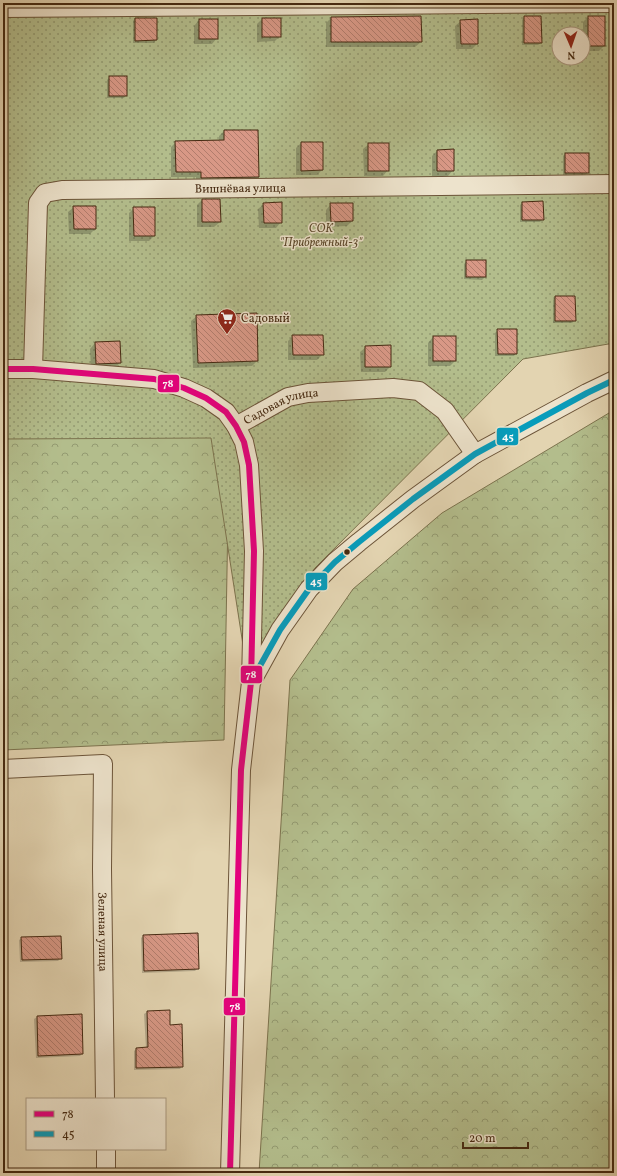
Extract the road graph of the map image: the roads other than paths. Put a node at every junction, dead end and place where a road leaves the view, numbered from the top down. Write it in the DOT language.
graph roads {
  1 [pos="614,3"];
  2 [pos="3,8"];
  3 [pos="614,184"];
  4 [pos="3,369"];
  5 [pos="33,369"];
  6 [pos="614,380"];
  7 [pos="236,426"];
  8 [pos="475,454"];
  9 [pos="252,682"];
  10 [pos="3,769"];
  11 [pos="105,1098"];
  12 [pos="106,1150"];
  13 [pos="106,1173"];
  14 [pos="230,1173"];
  1 -- 2 [label="street"];
  3 -- 5 [label="street, Вишнёвая улица"];
  4 -- 5 [label="street, Садовая улица"];
  5 -- 7 [label="street, Садовая улица"];
  6 -- 8 [label="street"];
  7 -- 8 [label="street, Садовая улица"];
  7 -- 9 [label="street"];
  8 -- 9 [label="street"];
  9 -- 14 [label="street"];
  10 -- 11 [label="street, Зеленая улица"];
  12 -- 13 [label="street"];
}
